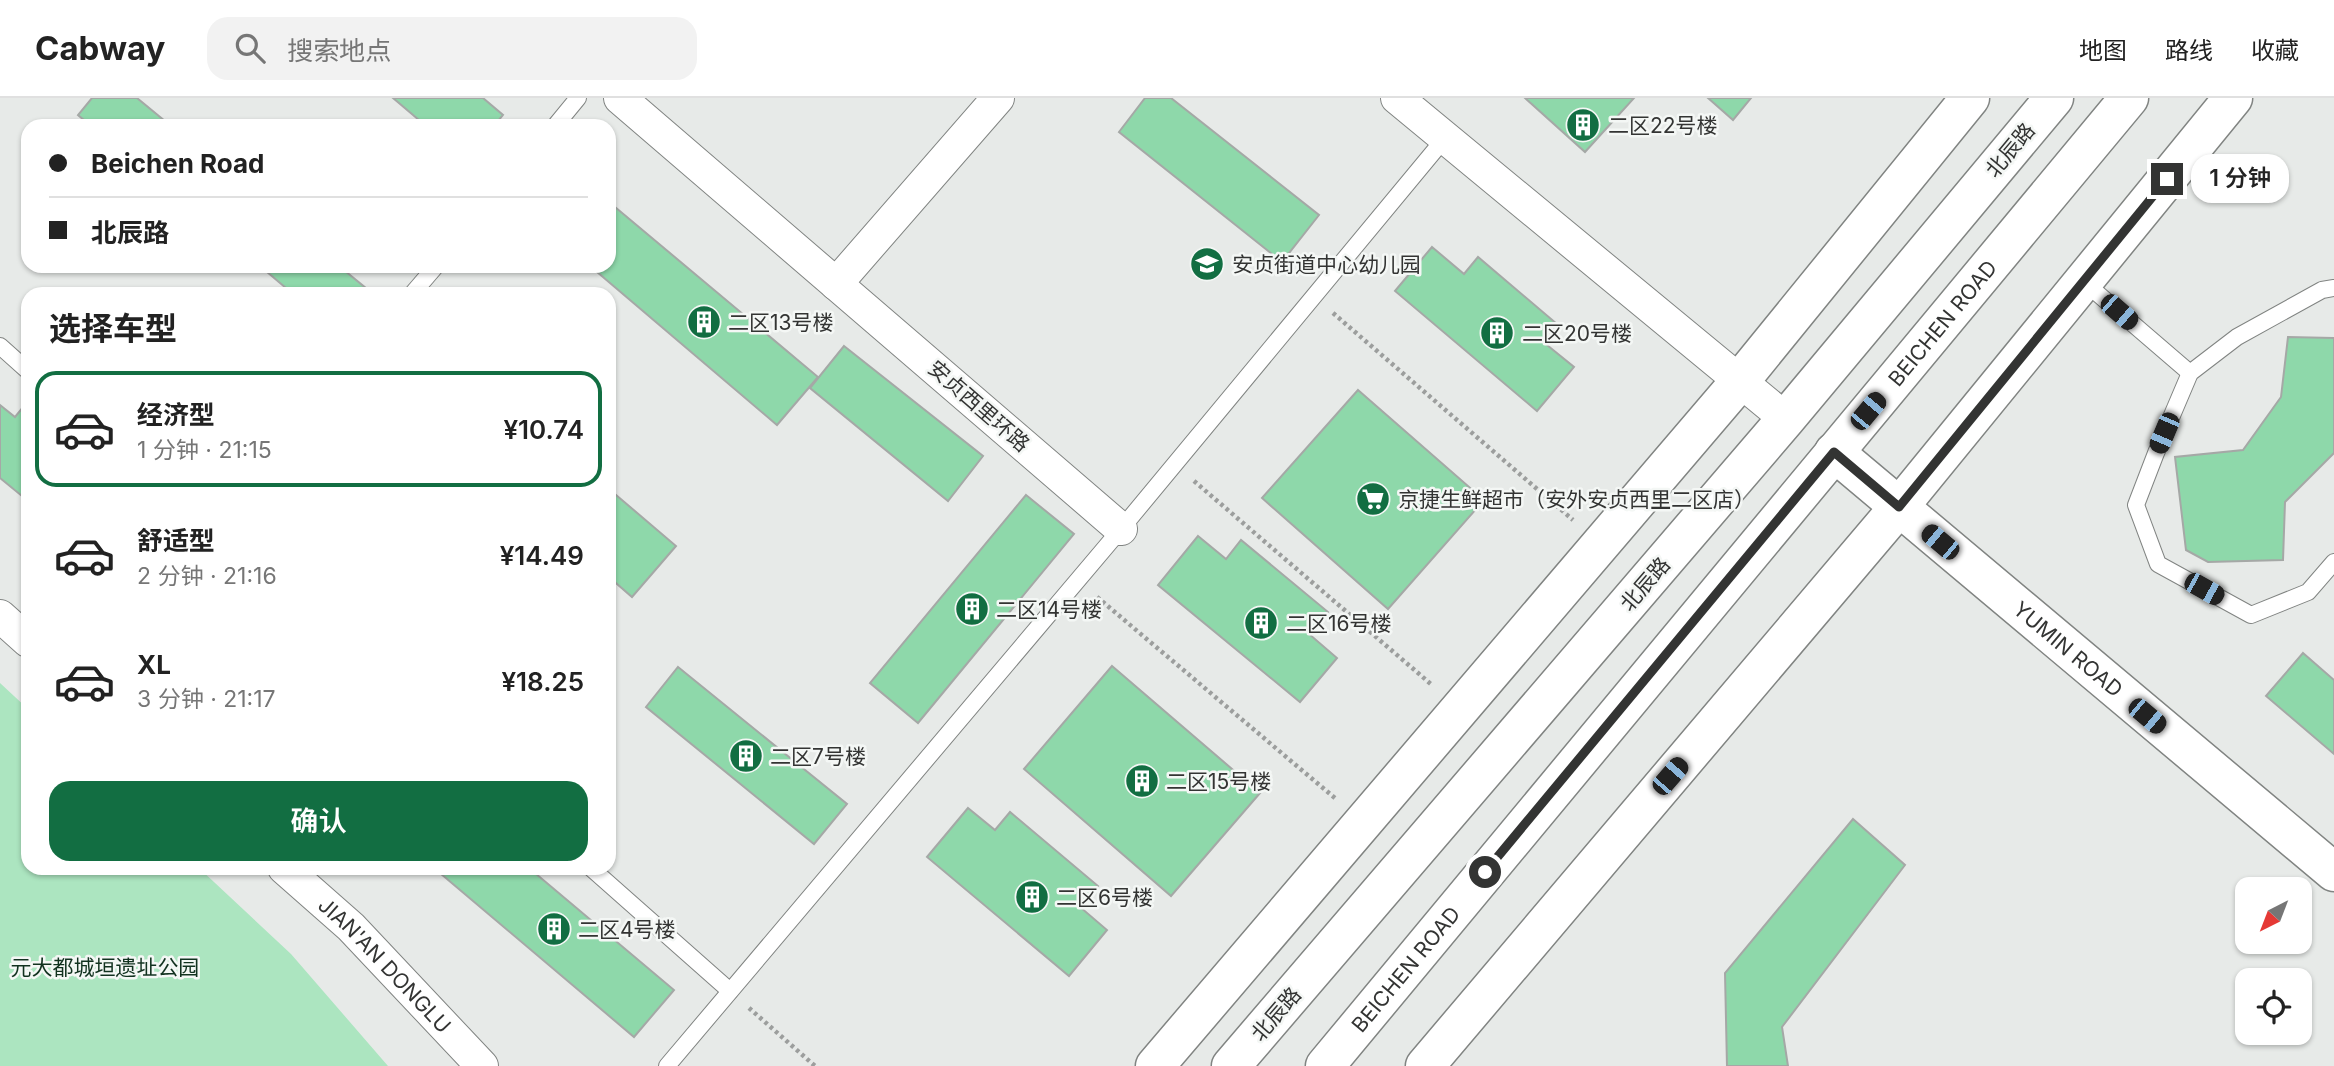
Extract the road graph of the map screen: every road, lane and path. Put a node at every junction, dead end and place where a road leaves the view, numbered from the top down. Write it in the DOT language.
graph roads {
  1 [pos="578,98"];
  2 [pos="620,98"];
  3 [pos="998,98"];
  4 [pos="1397,98"];
  5 [pos="1969,98"];
  6 [pos="2054,98"];
  7 [pos="2129,98"];
  8 [pos="2233,98"];
  9 [pos="561,119"];
  10 [pos="1446,138"];
  11 [pos="430,273"];
  12 [pos="2083,281"];
  13 [pos="836,284"];
  14 [pos="418,287"];
  15 [pos="2334,288"];
  16 [pos="1314,297"];
  17 [pos="0,346"];
  18 [pos="21,365"];
  19 [pos="2190,373"];
  20 [pos="1740,381"];
  21 [pos="1786,419"];
  22 [pos="1834,452"];
  23 [pos="1175,465"];
  24 [pos="1899,507"];
  25 [pos="1121,529"];
  26 [pos="1601,544"];
  27 [pos="2334,562"];
  28 [pos="1078,580"];
  29 [pos="0,616"];
  30 [pos="21,635"];
  31 [pos="1460,709"];
  32 [pos="1363,822"];
  33 [pos="2334,872"];
  34 [pos="293,875"];
  35 [pos="599,875"];
  36 [pos="730,991"];
  37 [pos="482,1066"];
  38 [pos="667,1066"];
  39 [pos="815,1066"];
  40 [pos="1155,1066"];
  41 [pos="1231,1066"];
  42 [pos="1325,1066"];
  43 [pos="1425,1066"];
  1 -- 9 [label="lane"];
  2 -- 13 [label="street, 安贞西里环路"];
  3 -- 13 [label="street"];
  4 -- 10 [label="street"];
  5 -- 20 [label="street"];
  6 -- 21 [label="street, 北辰路"];
  7 -- 22 [label="street, BEICHEN ROAD"];
  8 -- 12 [label="street"];
  10 -- 16 [label="lane"];
  10 -- 20 [label="street"];
  11 -- 14 [label="lane"];
  12 -- 19 [label="lane"];
  12 -- 24 [label="street"];
  13 -- 25 [label="street, 安贞西里环路"];
  15 -- 19 [label="lane"];
  16 -- 23 [label="lane"];
  16 -- 26 [label="path"];
  17 -- 18 [label="lane"];
  19 -- 27 [label="lane"];
  20 -- 21 [label="street"];
  20 -- 26 [label="street"];
  21 -- 41 [label="street, 北辰路"];
  22 -- 24 [label="street, YUMIN ROAD"];
  22 -- 42 [label="street, BEICHEN ROAD"];
  23 -- 25 [label="lane"];
  23 -- 31 [label="path"];
  24 -- 33 [label="street, YUMIN ROAD"];
  24 -- 43 [label="street"];
  25 -- 28 [label="lane"];
  26 -- 31 [label="street"];
  28 -- 32 [label="path"];
  28 -- 36 [label="lane"];
  29 -- 30 [label="street"];
  31 -- 32 [label="street"];
  32 -- 40 [label="street"];
  34 -- 37 [label="street, JIAN'AN DONGLU"];
  35 -- 36 [label="lane"];
  36 -- 38 [label="lane"];
  36 -- 39 [label="path"];
}
